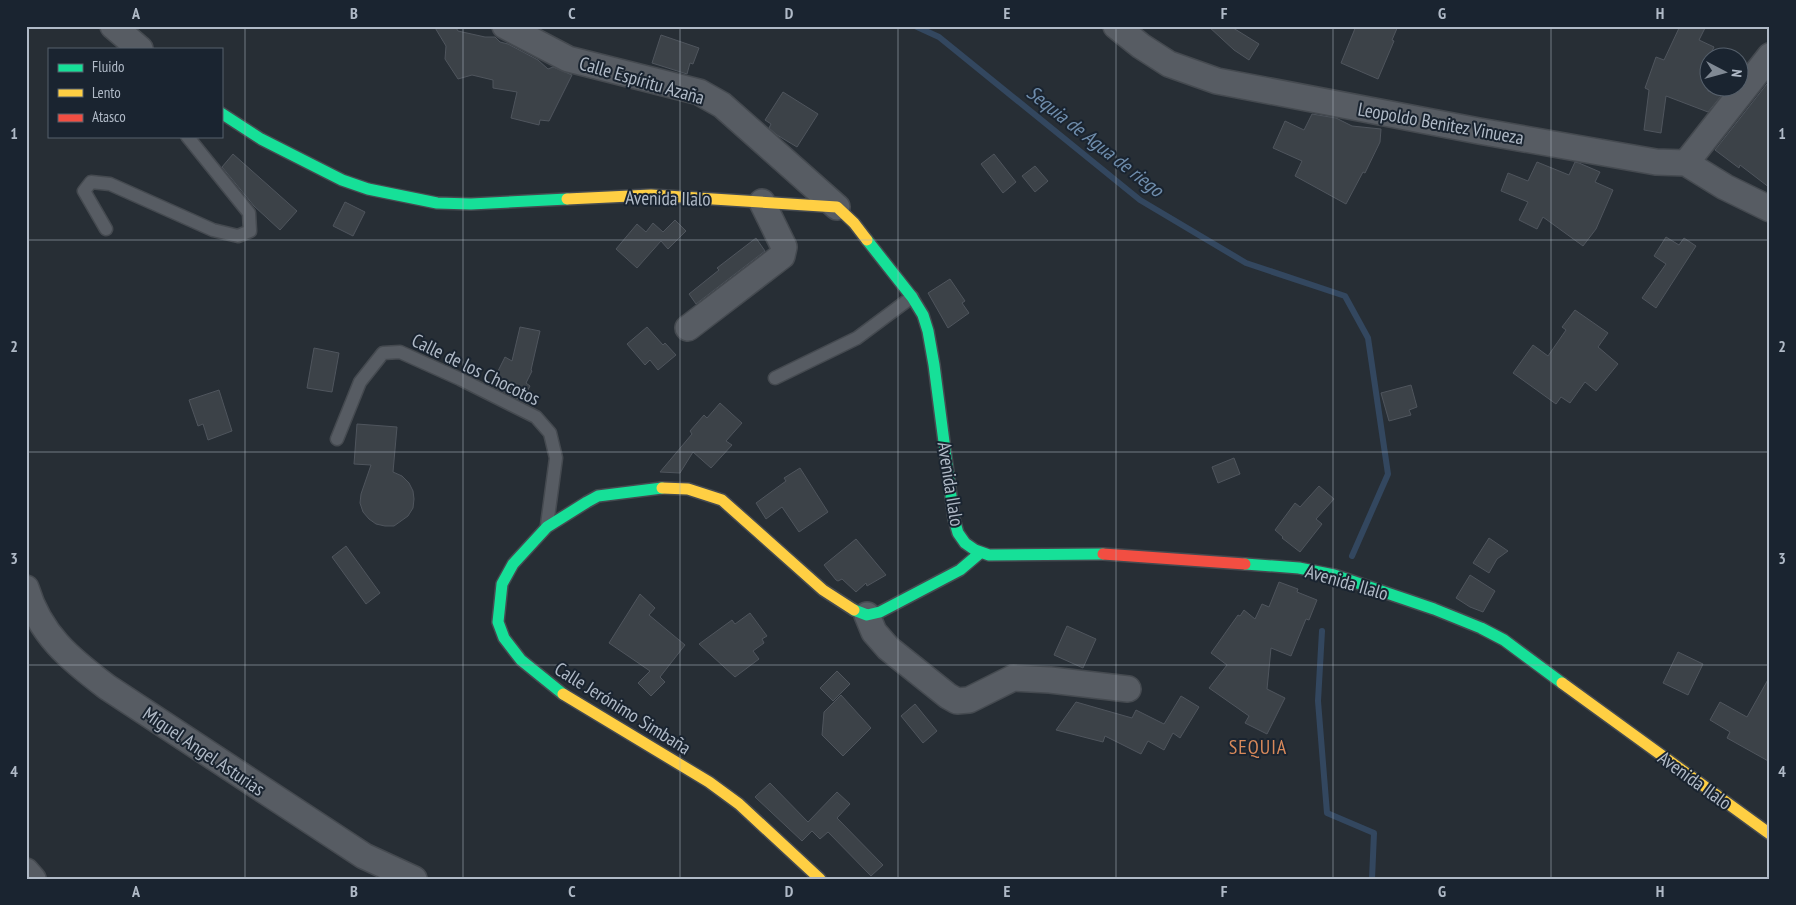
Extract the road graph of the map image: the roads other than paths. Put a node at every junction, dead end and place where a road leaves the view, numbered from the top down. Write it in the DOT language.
graph roads {
  1 [pos="113,26"];
  2 [pos="505,26"];
  3 [pos="1116,26"];
  4 [pos="139,48"];
  5 [pos="1770,56"];
  6 [pos="222,114"];
  7 [pos="189,138"];
  8 [pos="1686,163"];
  9 [pos="762,202"];
  10 [pos="837,207"];
  11 [pos="1770,210"];
  12 [pos="106,229"];
  13 [pos="912,296"];
  14 [pos="688,328"];
  15 [pos="775,378"];
  16 [pos="337,439"];
  17 [pos="547,527"];
  18 [pos="980,553"];
  19 [pos="26,588"];
  20 [pos="867,615"];
  21 [pos="1128,689"];
  22 [pos="1770,834"];
  23 [pos="26,871"];
  24 [pos="33,879"];
  25 [pos="414,879"];
  26 [pos="820,879"];
  1 -- 4 [label="street"];
  2 -- 10 [label="street, Calle Espíritu Azaña"];
  3 -- 8 [label="street, Leopoldo Benitez Vinueza"];
  5 -- 8 [label="street"];
  6 -- 9 [label="street, Avenida Ilalo"];
  7 -- 12 [label="lane"];
  8 -- 11 [label="street, Leopoldo Benitez Vinueza"];
  9 -- 10 [label="street, Avenida Ilalo"];
  9 -- 14 [label="street"];
  10 -- 13 [label="street, Avenida Ilalo"];
  13 -- 15 [label="lane"];
  13 -- 18 [label="street, Avenida Ilalo"];
  16 -- 17 [label="lane, Calle de los Chocotos"];
  17 -- 20 [label="street, Calle Jerónimo Simbaña"];
  17 -- 26 [label="street, Calle Jerónimo Simbaña"];
  18 -- 20 [label="street"];
  18 -- 22 [label="street, Avenida Ilalo"];
  19 -- 25 [label="street, Miguel Angel Asturias"];
  20 -- 21 [label="street"];
  23 -- 24 [label="street"];
}
